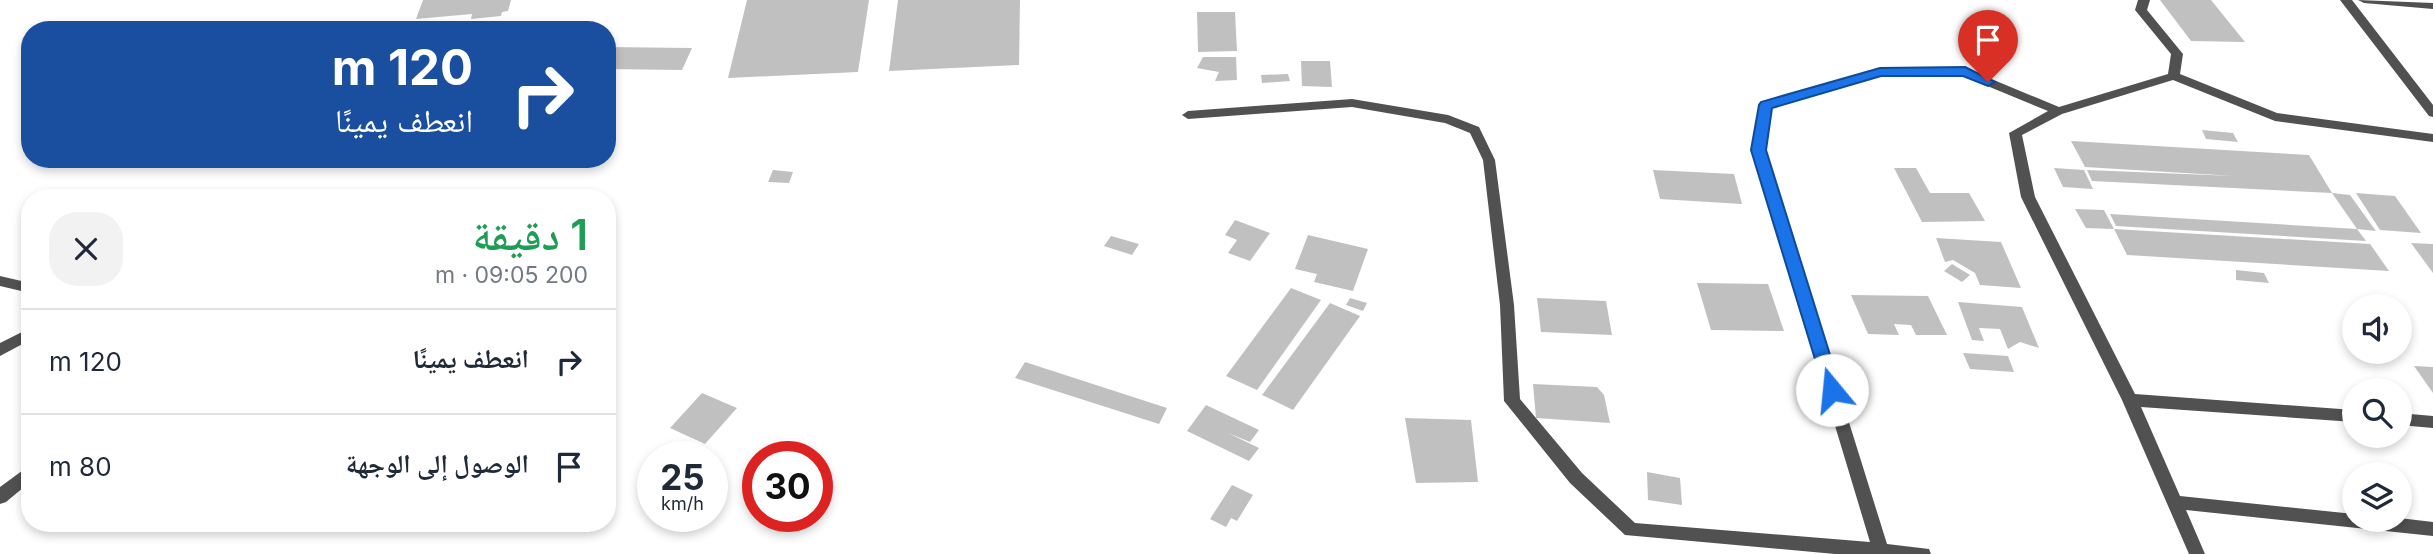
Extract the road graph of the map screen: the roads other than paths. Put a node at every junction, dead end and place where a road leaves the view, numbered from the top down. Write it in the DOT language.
graph roads {
  1 [pos="2144,0"];
  2 [pos="2346,0"];
  3 [pos="2364,0"];
  4 [pos="2433,6"];
  5 [pos="2174,76"];
  6 [pos="2058,111"];
  7 [pos="2433,113"];
  8 [pos="1188,115"];
  9 [pos="2433,138"];
  10 [pos="0,281"];
  11 [pos="21,286"];
  12 [pos="21,338"];
  13 [pos="0,350"];
  14 [pos="2130,400"];
  15 [pos="2342,415"];
  16 [pos="2412,420"];
  17 [pos="2433,422"];
  18 [pos="21,480"];
  19 [pos="0,497"];
  20 [pos="2174,502"];
  21 [pos="2433,529"];
  22 [pos="1881,550"];
  23 [pos="1923,554"];
  24 [pos="2197,554"];
  1 -- 5 [label="street"];
  2 -- 7 [label="street"];
  3 -- 4 [label="street"];
  5 -- 6 [label="street"];
  5 -- 9 [label="street"];
  6 -- 14 [label="street"];
  6 -- 22 [label="street"];
  8 -- 22 [label="street"];
  10 -- 11 [label="street"];
  12 -- 13 [label="street"];
  14 -- 15 [label="street"];
  14 -- 20 [label="street"];
  16 -- 17 [label="street"];
  18 -- 19 [label="street"];
  20 -- 21 [label="street"];
  20 -- 24 [label="street"];
  22 -- 23 [label="street"];
}
